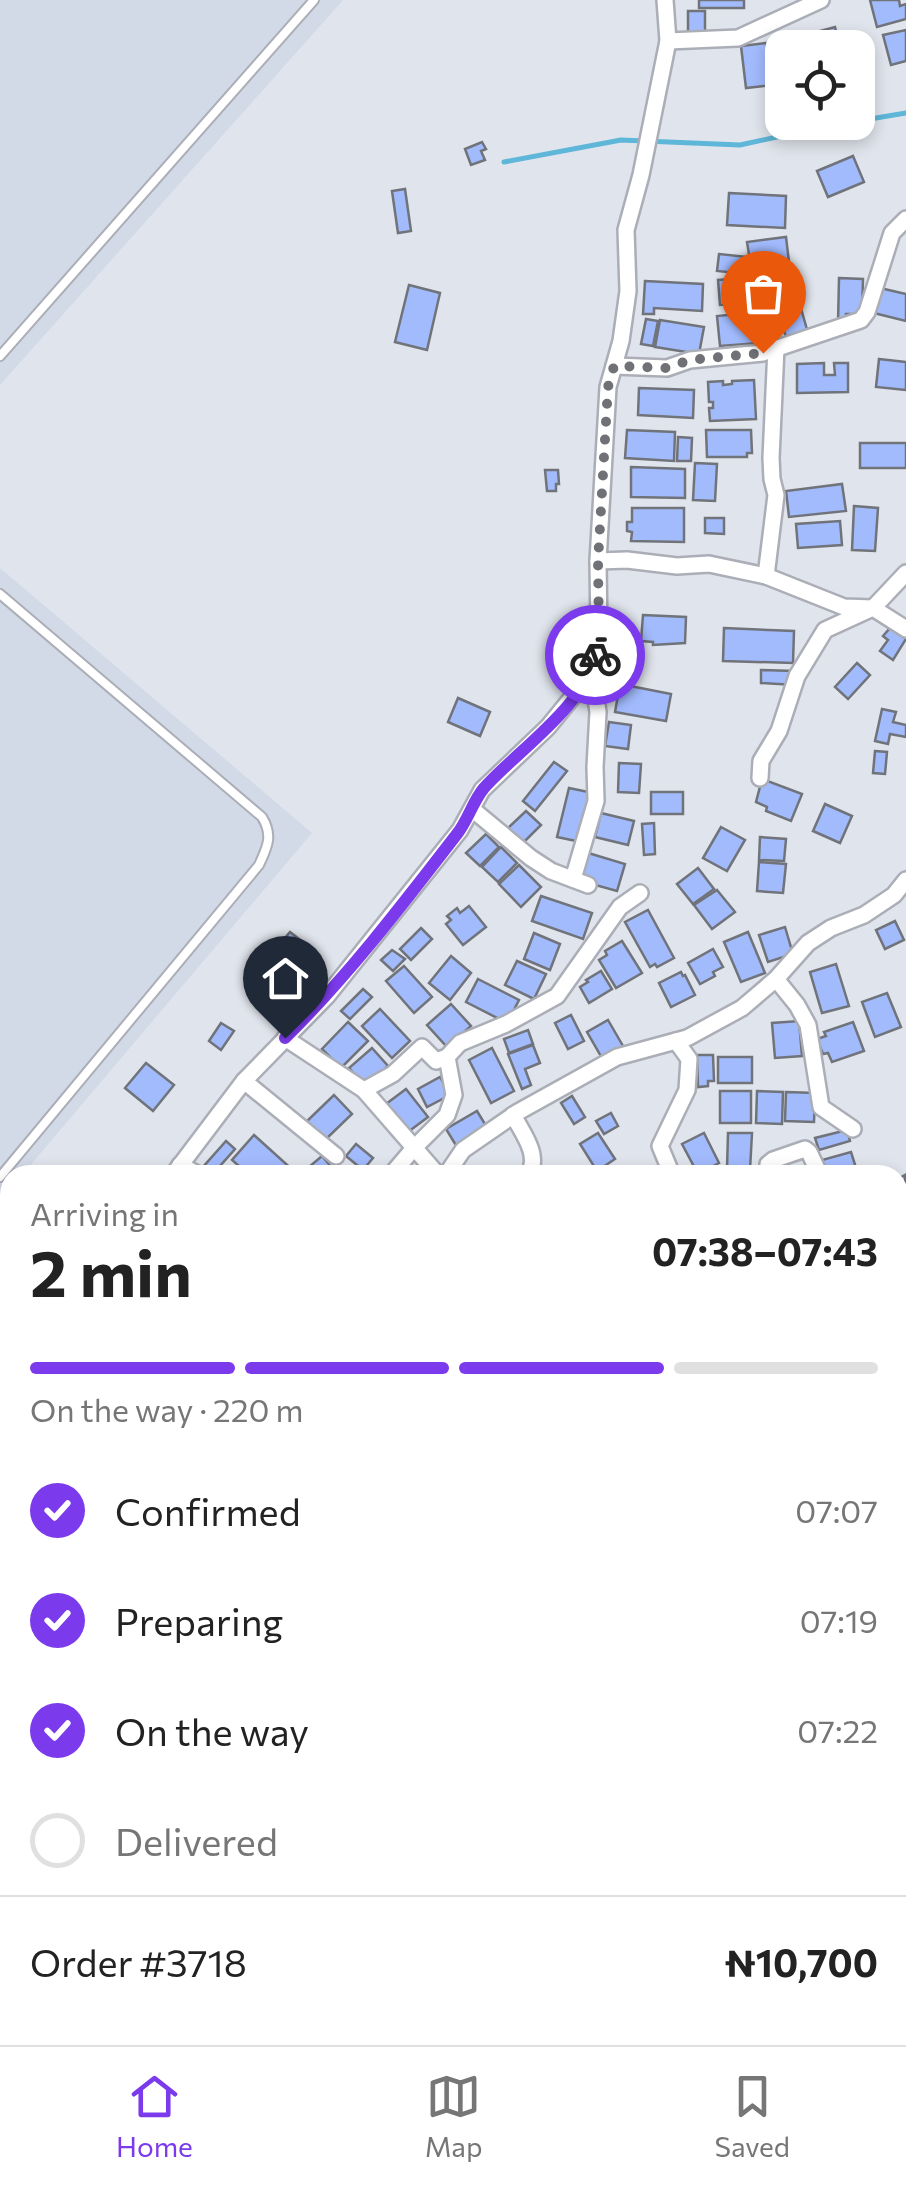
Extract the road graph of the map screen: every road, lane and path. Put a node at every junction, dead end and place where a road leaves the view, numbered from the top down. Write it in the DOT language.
graph roads {
  1 [pos="314,0"];
  2 [pos="666,0"];
  3 [pos="822,0"];
  4 [pos="668,41"];
  5 [pos="906,219"];
  6 [pos="776,348"];
  7 [pos="0,356"];
  8 [pos="614,366"];
  9 [pos="598,561"];
  10 [pos="906,573"];
  11 [pos="766,576"];
  12 [pos="0,594"];
  13 [pos="872,608"];
  14 [pos="906,629"];
  15 [pos="592,673"];
  16 [pos="760,778"];
  17 [pos="472,808"];
  18 [pos="906,880"];
  19 [pos="640,893"];
  20 [pos="776,980"];
  21 [pos="285,1038"];
  22 [pos="676,1041"];
  23 [pos="447,1056"];
  24 [pos="244,1080"];
  25 [pos="364,1090"];
  26 [pos="513,1115"];
  27 [pos="853,1129"];
  28 [pos="414,1148"];
  29 [pos="336,1156"];
  30 [pos="10,1165"];
  31 [pos="180,1165"];
  32 [pos="400,1165"];
  33 [pos="429,1165"];
  34 [pos="453,1165"];
  35 [pos="534,1165"];
  36 [pos="668,1165"];
  37 [pos="768,1165"];
  38 [pos="815,1165"];
  1 -- 7 [label="lane"];
  2 -- 4 [label="street"];
  3 -- 4 [label="street"];
  4 -- 8 [label="street"];
  5 -- 6 [label="street"];
  6 -- 8 [label="street"];
  6 -- 11 [label="street"];
  8 -- 9 [label="street"];
  9 -- 11 [label="street"];
  9 -- 15 [label="street"];
  10 -- 13 [label="street"];
  11 -- 13 [label="street"];
  12 -- 30 [label="lane"];
  13 -- 14 [label="street"];
  13 -- 16 [label="street"];
  15 -- 17 [label="street"];
  15 -- 17 [label="street"];
  17 -- 21 [label="street"];
  18 -- 20 [label="street"];
  19 -- 23 [label="street"];
  20 -- 22 [label="street"];
  20 -- 27 [label="street"];
  21 -- 24 [label="street"];
  21 -- 25 [label="street"];
  22 -- 26 [label="street"];
  22 -- 36 [label="street"];
  23 -- 25 [label="street"];
  23 -- 28 [label="street"];
  24 -- 29 [label="street"];
  24 -- 31 [label="street"];
  25 -- 28 [label="street"];
  26 -- 34 [label="street"];
  26 -- 35 [label="street"];
  28 -- 32 [label="street"];
  28 -- 33 [label="street"];
  37 -- 38 [label="street"];
}
